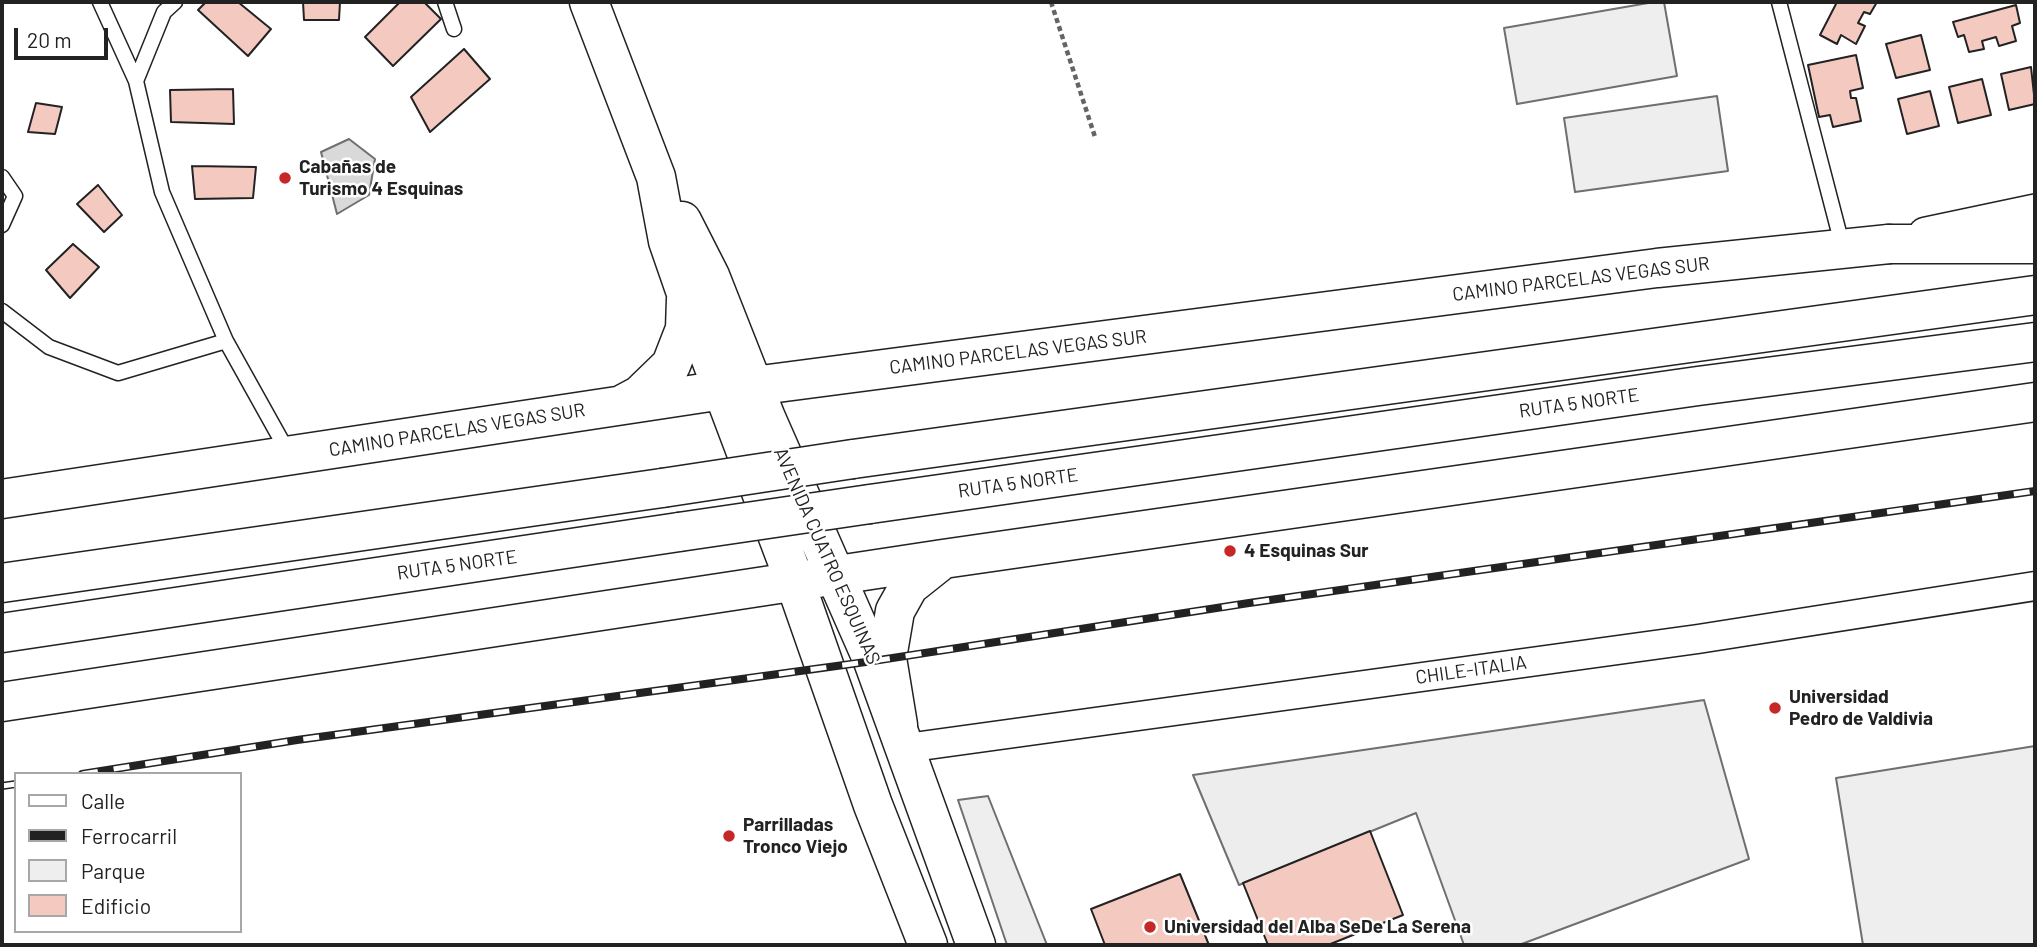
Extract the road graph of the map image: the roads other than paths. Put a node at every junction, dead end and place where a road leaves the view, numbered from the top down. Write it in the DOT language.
graph roads {
  1 [pos="100,2"];
  2 [pos="176,2"];
  3 [pos="445,2"];
  4 [pos="589,2"];
  5 [pos="1779,2"];
  6 [pos="454,29"];
  7 [pos="136,80"];
  8 [pos="2,177"];
  9 [pos="656,177"];
  10 [pos="2035,212"];
  11 [pos="2,225"];
  12 [pos="1889,244"];
  13 [pos="2035,244"];
  14 [pos="1843,247"];
  15 [pos="686,293"];
  16 [pos="2035,295"];
  17 [pos="2,311"];
  18 [pos="732,328"];
  19 [pos="226,341"];
  20 [pos="2035,342"];
  21 [pos="825,377"];
  22 [pos="738,388"];
  23 [pos="2035,402"];
  24 [pos="622,404"];
  25 [pos="289,455"];
  26 [pos="2,499"];
  27 [pos="943,559"];
  28 [pos="836,575"];
  29 [pos="795,582"];
  30 [pos="2,583"];
  31 [pos="2035,586"];
  32 [pos="2,633"];
  33 [pos="828,674"];
  34 [pos="2,702"];
  35 [pos="902,736"];
  36 [pos="928,945"];
  37 [pos="976,945"];
  1 -- 7 [label="lane"];
  2 -- 7 [label="lane"];
  3 -- 6 [label="lane"];
  4 -- 9 [label="main road, AVENIDA CUATRO ESQUINAS"];
  5 -- 14 [label="lane"];
  7 -- 19 [label="lane"];
  8 -- 11 [label="lane"];
  9 -- 15 [label="main road, AVENIDA CUATRO ESQUINAS"];
  9 -- 18 [label="main road, AVENIDA CUATRO ESQUINAS"];
  10 -- 12 [label="street, CAMINO PARCELAS VEGAS SUR"];
  12 -- 13 [label="main road"];
  12 -- 14 [label="main road, CAMINO PARCELAS VEGAS SUR"];
  14 -- 21 [label="main road, CAMINO PARCELAS VEGAS SUR"];
  15 -- 22 [label="main road, AVENIDA CUATRO ESQUINAS"];
  15 -- 24 [label="main road"];
  16 -- 30 [label="main road, bridge"];
  17 -- 19 [label="lane"];
  18 -- 21 [label="main road"];
  18 -- 22 [label="main road, AVENIDA CUATRO ESQUINAS"];
  19 -- 25 [label="lane"];
  20 -- 32 [label="main road, RUTA 5 NORTE, bridge"];
  21 -- 22 [label="main road, CAMINO PARCELAS VEGAS SUR"];
  22 -- 24 [label="main road, CAMINO PARCELAS VEGAS SUR"];
  22 -- 28 [label="main road, AVENIDA CUATRO ESQUINAS"];
  22 -- 29 [label="main road, AVENIDA CUATRO ESQUINAS"];
  23 -- 27 [label="main road"];
  24 -- 25 [label="main road, CAMINO PARCELAS VEGAS SUR"];
  25 -- 26 [label="main road, CAMINO PARCELAS VEGAS SUR"];
  27 -- 28 [label="main road"];
  27 -- 35 [label="main road"];
  28 -- 29 [label="main road"];
  28 -- 35 [label="main road, AVENIDA CUATRO ESQUINAS"];
  29 -- 33 [label="main road, AVENIDA CUATRO ESQUINAS"];
  29 -- 34 [label="main road"];
  31 -- 35 [label="street, CHILE-ITALIA"];
  33 -- 35 [label="main road"];
  33 -- 36 [label="main road, AVENIDA CUATRO ESQUINAS"];
  35 -- 37 [label="main road, AVENIDA CUATRO ESQUINAS"];
}
